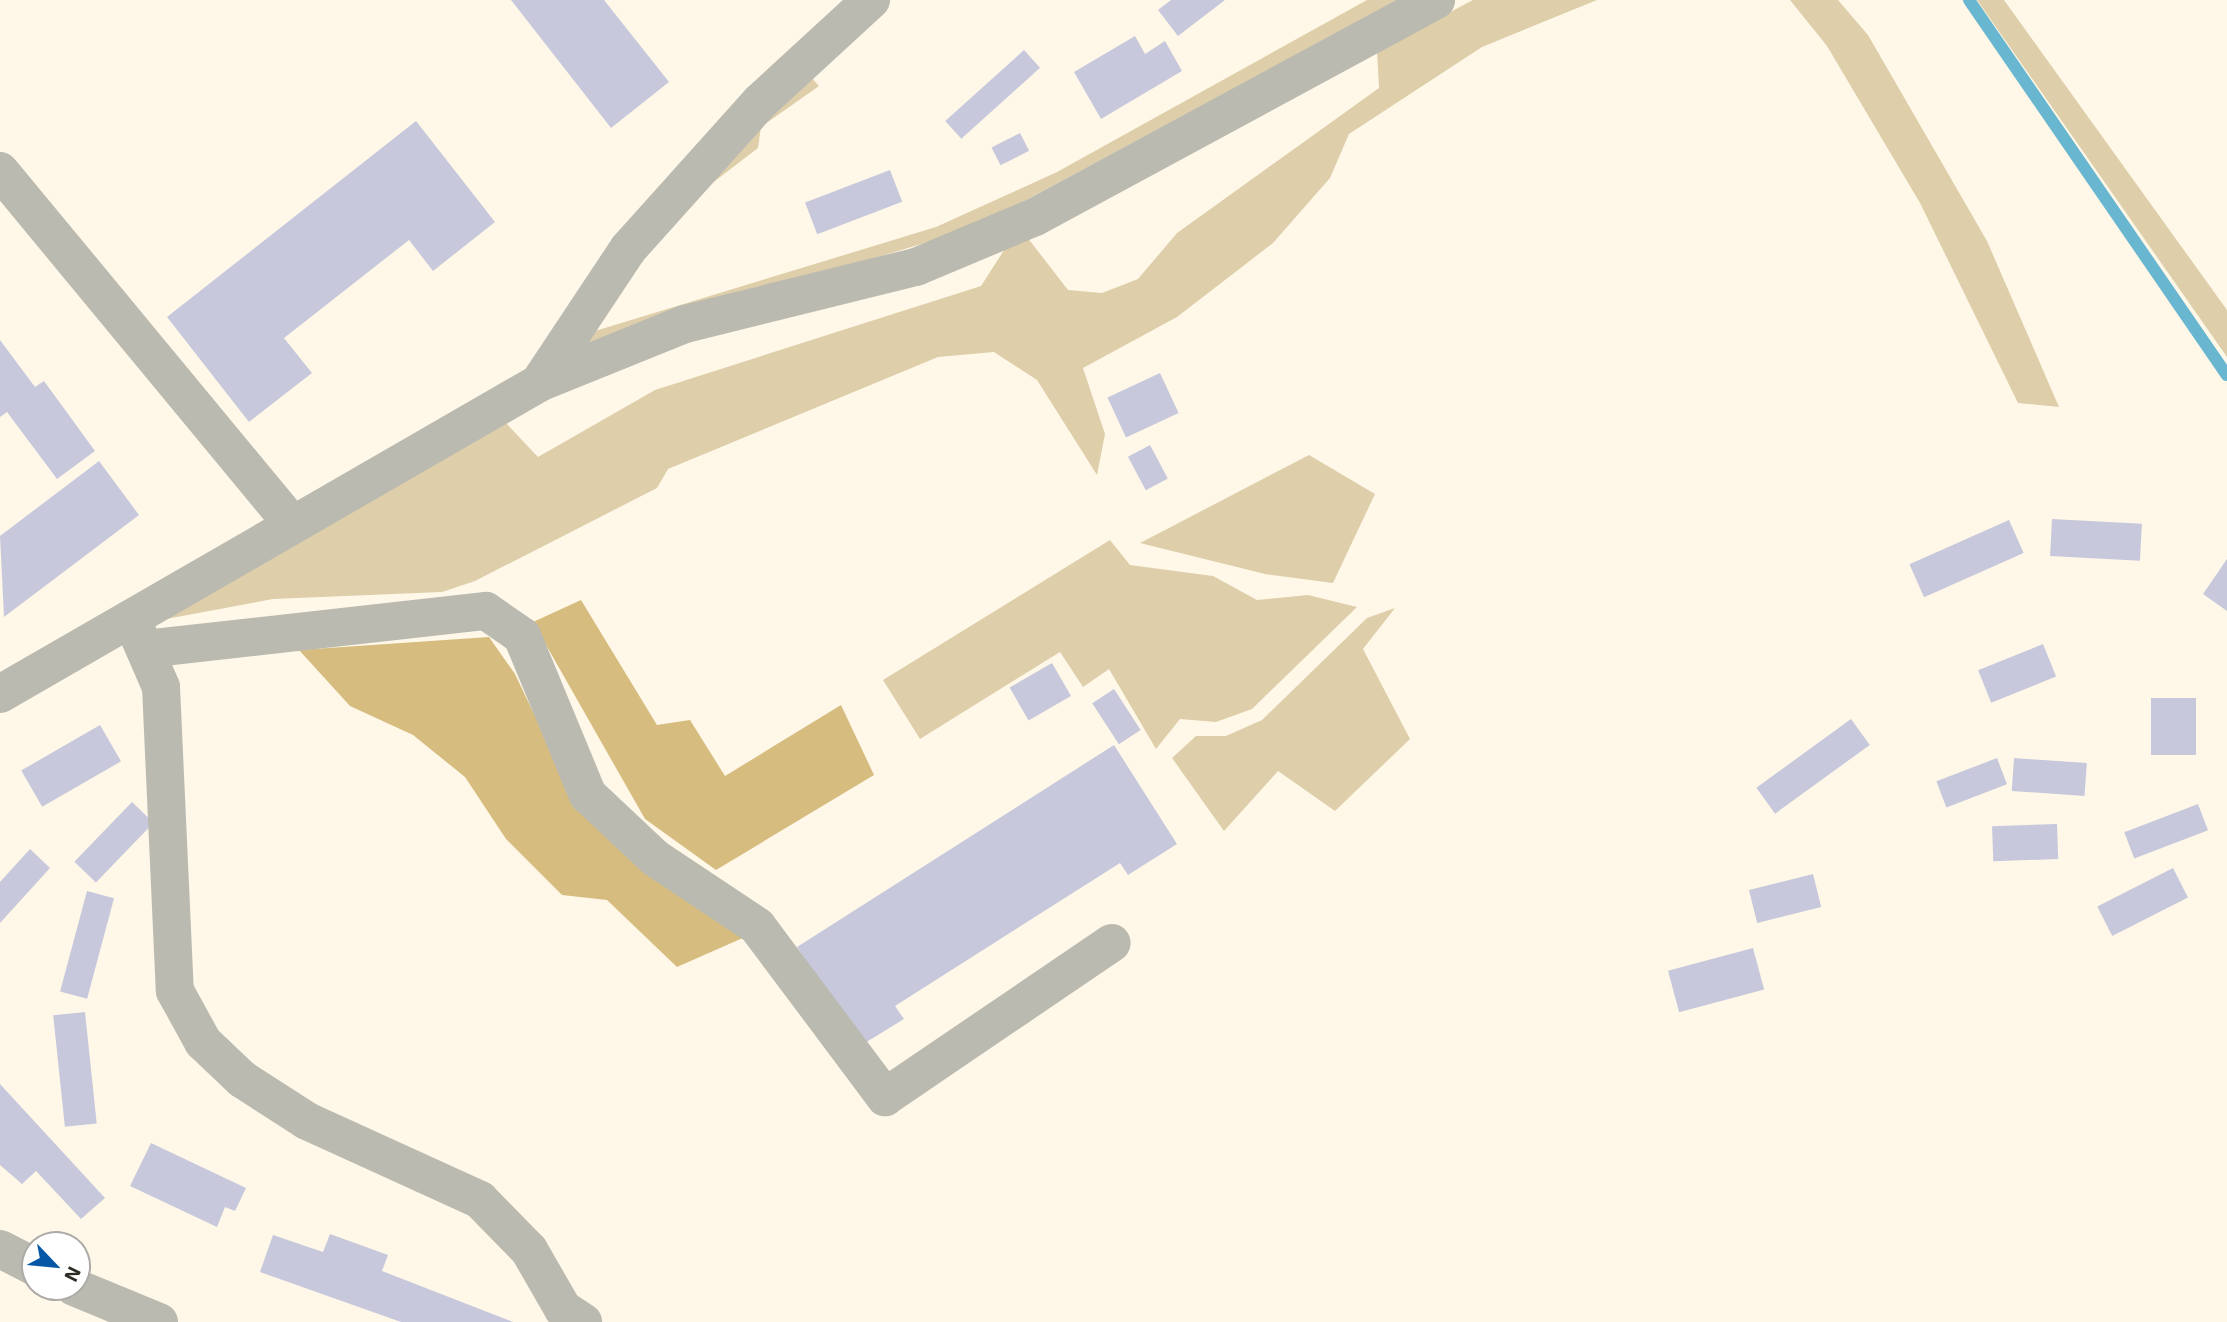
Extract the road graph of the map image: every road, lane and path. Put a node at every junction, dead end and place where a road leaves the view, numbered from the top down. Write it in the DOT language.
graph roads {
  1 [pos="871,0"];
  2 [pos="1436,0"];
  3 [pos="0,171"];
  4 [pos="539,383"];
  5 [pos="292,524"];
  6 [pos="138,633"];
  7 [pos="0,694"];
  8 [pos="1112,943"];
  9 [pos="0,1249"];
  10 [pos="21,1260"];
  11 [pos="91,1294"];
  12 [pos="159,1322"];
  13 [pos="583,1322"];
  1 -- 4 [label="street"];
  2 -- 4 [label="street"];
  3 -- 5 [label="street"];
  4 -- 5 [label="street"];
  5 -- 6 [label="street"];
  6 -- 7 [label="street"];
  6 -- 8 [label="street"];
  6 -- 13 [label="street"];
  9 -- 10 [label="street"];
  11 -- 12 [label="street"];
}
